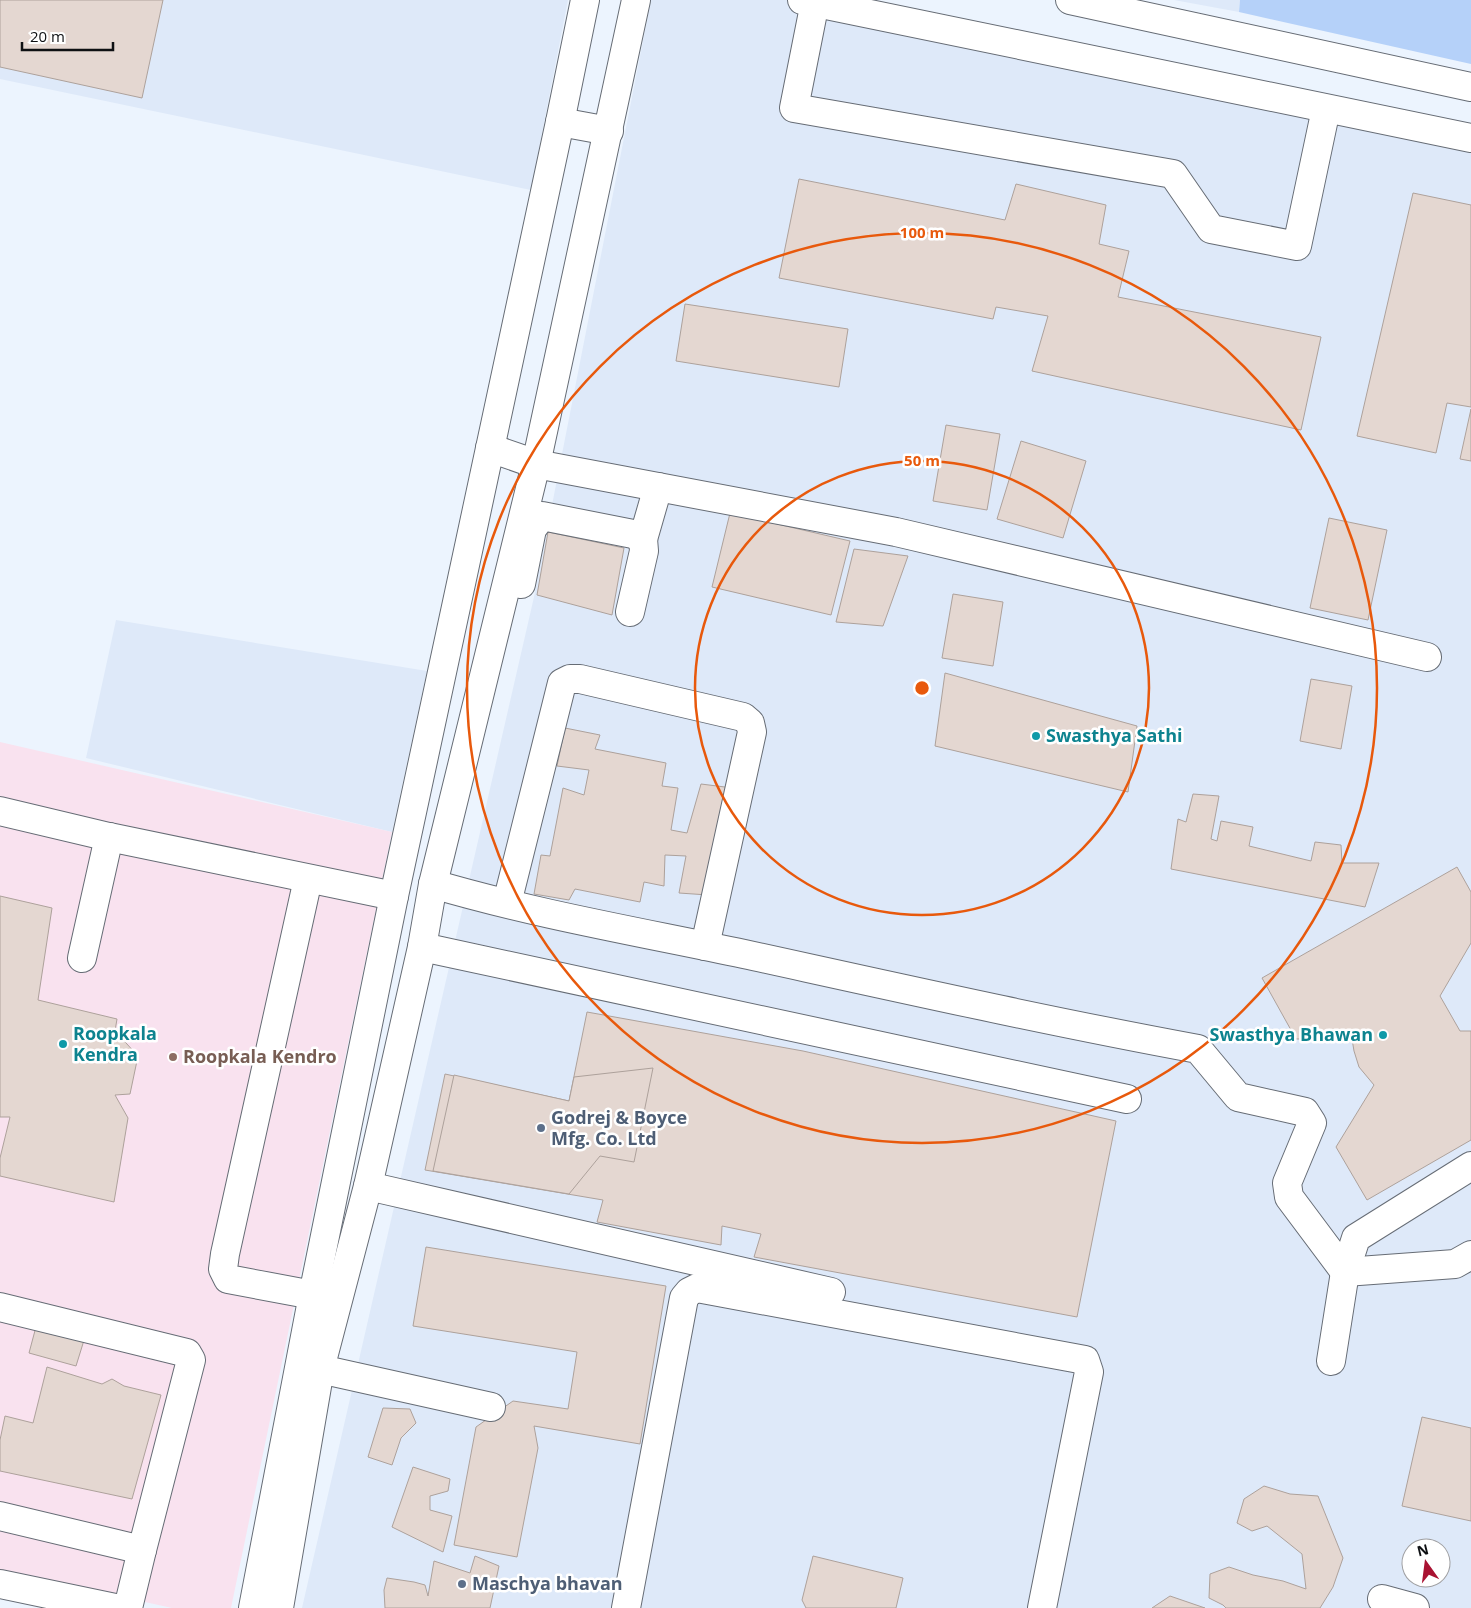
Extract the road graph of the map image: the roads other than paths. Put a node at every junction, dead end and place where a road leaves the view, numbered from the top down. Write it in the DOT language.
graph roads {
  1 [pos="585,0"];
  2 [pos="636,0"];
  3 [pos="1070,0"];
  4 [pos="808,1"];
  5 [pos="1471,87"];
  6 [pos="1326,108"];
  7 [pos="560,122"];
  8 [pos="609,131"];
  9 [pos="1471,138"];
  10 [pos="490,448"];
  11 [pos="536,464"];
  12 [pos="658,487"];
  13 [pos="533,514"];
  14 [pos="643,539"];
  15 [pos="521,584"];
  16 [pos="630,612"];
  17 [pos="1426,657"];
  18 [pos="0,811"];
  19 [pos="109,837"];
  20 [pos="308,879"];
  21 [pos="433,884"];
  22 [pos="394,896"];
  23 [pos="506,903"];
  24 [pos="705,946"];
  25 [pos="422,947"];
  26 [pos="82,958"];
  27 [pos="1127,1098"];
  28 [pos="1471,1166"];
  29 [pos="368,1186"];
  30 [pos="1471,1255"];
  31 [pos="1345,1272"];
  32 [pos="831,1292"];
  33 [pos="313,1295"];
  34 [pos="0,1307"];
  35 [pos="1331,1361"];
  36 [pos="320,1369"];
  37 [pos="491,1407"];
  38 [pos="0,1516"];
  39 [pos="142,1550"];
  40 [pos="0,1584"];
  41 [pos="1382,1599"];
  42 [pos="115,1608"];
  43 [pos="128,1608"];
  44 [pos="253,1608"];
  45 [pos="279,1608"];
  46 [pos="626,1608"];
  47 [pos="1042,1608"];
  48 [pos="1415,1608"];
  1 -- 7 [label="main road"];
  2 -- 8 [label="main road"];
  3 -- 5 [label="main road"];
  4 -- 6 [label="main road"];
  4 -- 6 [label="main road"];
  6 -- 9 [label="main road"];
  7 -- 8 [label="main road"];
  7 -- 10 [label="main road"];
  8 -- 11 [label="main road"];
  10 -- 11 [label="main road"];
  10 -- 22 [label="main road"];
  11 -- 12 [label="main road"];
  11 -- 13 [label="main road"];
  12 -- 14 [label="main road"];
  12 -- 17 [label="main road"];
  13 -- 14 [label="main road"];
  13 -- 15 [label="main road"];
  13 -- 21 [label="main road"];
  14 -- 16 [label="main road"];
  18 -- 19 [label="main road"];
  19 -- 20 [label="main road"];
  19 -- 26 [label="main road"];
  20 -- 22 [label="main road"];
  20 -- 33 [label="main road"];
  21 -- 23 [label="main road"];
  21 -- 25 [label="main road"];
  22 -- 33 [label="main road"];
  23 -- 24 [label="main road"];
  23 -- 24 [label="main road"];
  24 -- 31 [label="main road"];
  25 -- 27 [label="main road"];
  25 -- 29 [label="main road"];
  28 -- 31 [label="main road"];
  29 -- 32 [label="main road"];
  29 -- 36 [label="main road"];
  30 -- 31 [label="main road"];
  31 -- 35 [label="main road"];
  33 -- 44 [label="main road"];
  34 -- 39 [label="main road"];
  36 -- 37 [label="main road"];
  36 -- 45 [label="main road"];
  38 -- 39 [label="main road"];
  39 -- 43 [label="main road"];
  40 -- 42 [label="main road"];
  41 -- 48 [label="main road"];
  46 -- 47 [label="main road"];
}
